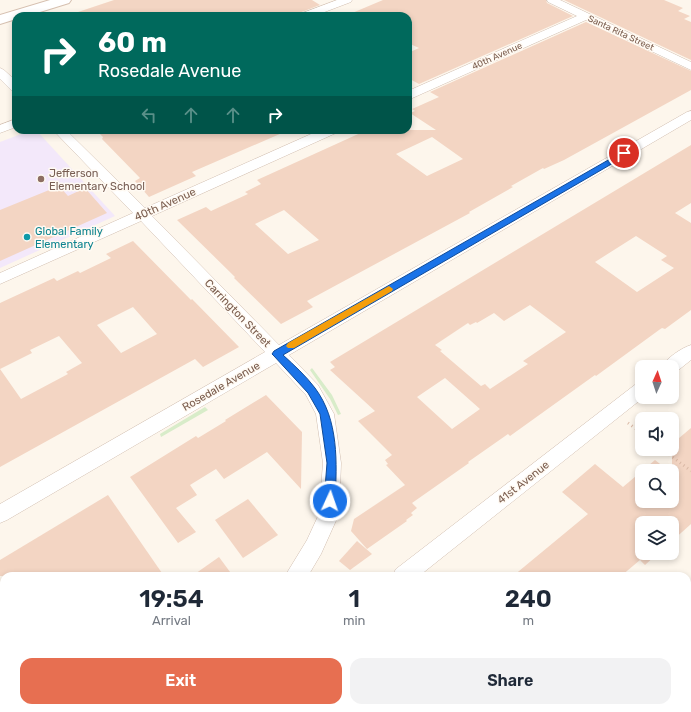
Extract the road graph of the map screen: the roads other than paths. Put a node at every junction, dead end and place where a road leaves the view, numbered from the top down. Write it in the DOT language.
graph roads {
  1 [pos="64,0"];
  2 [pos="347,0"];
  3 [pos="552,0"];
  4 [pos="26,12"];
  5 [pos="315,12"];
  6 [pos="12,16"];
  7 [pos="586,16"];
  8 [pos="0,20"];
  9 [pos="691,66"];
  10 [pos="0,72"];
  11 [pos="12,84"];
  12 [pos="412,94"];
  13 [pos="691,115"];
  14 [pos="12,124"];
  15 [pos="0,129"];
  16 [pos="63,134"];
  17 [pos="322,134"];
  18 [pos="142,214"];
  19 [pos="0,279"];
  20 [pos="691,351"];
  21 [pos="277,354"];
  22 [pos="679,360"];
  23 [pos="635,394"];
  24 [pos="0,514"];
  25 [pos="299,572"];
  26 [pos="408,572"];
  1 -- 4 [label="street"];
  2 -- 5 [label="street"];
  3 -- 7 [label="street, Santa Rita Street"];
  6 -- 8 [label="street"];
  7 -- 9 [label="street, Santa Rita Street"];
  7 -- 12 [label="street, 40th Avenue"];
  10 -- 11 [label="street"];
  13 -- 21 [label="street, Rosedale Avenue"];
  14 -- 15 [label="street"];
  16 -- 18 [label="street, Carrington Street"];
  17 -- 18 [label="street, 40th Avenue"];
  18 -- 19 [label="street, 40th Avenue"];
  18 -- 21 [label="street, Carrington Street"];
  20 -- 22 [label="street"];
  21 -- 24 [label="street, Rosedale Avenue"];
  21 -- 25 [label="street, Carrington Street"];
  23 -- 26 [label="street, 41st Avenue"];
}
